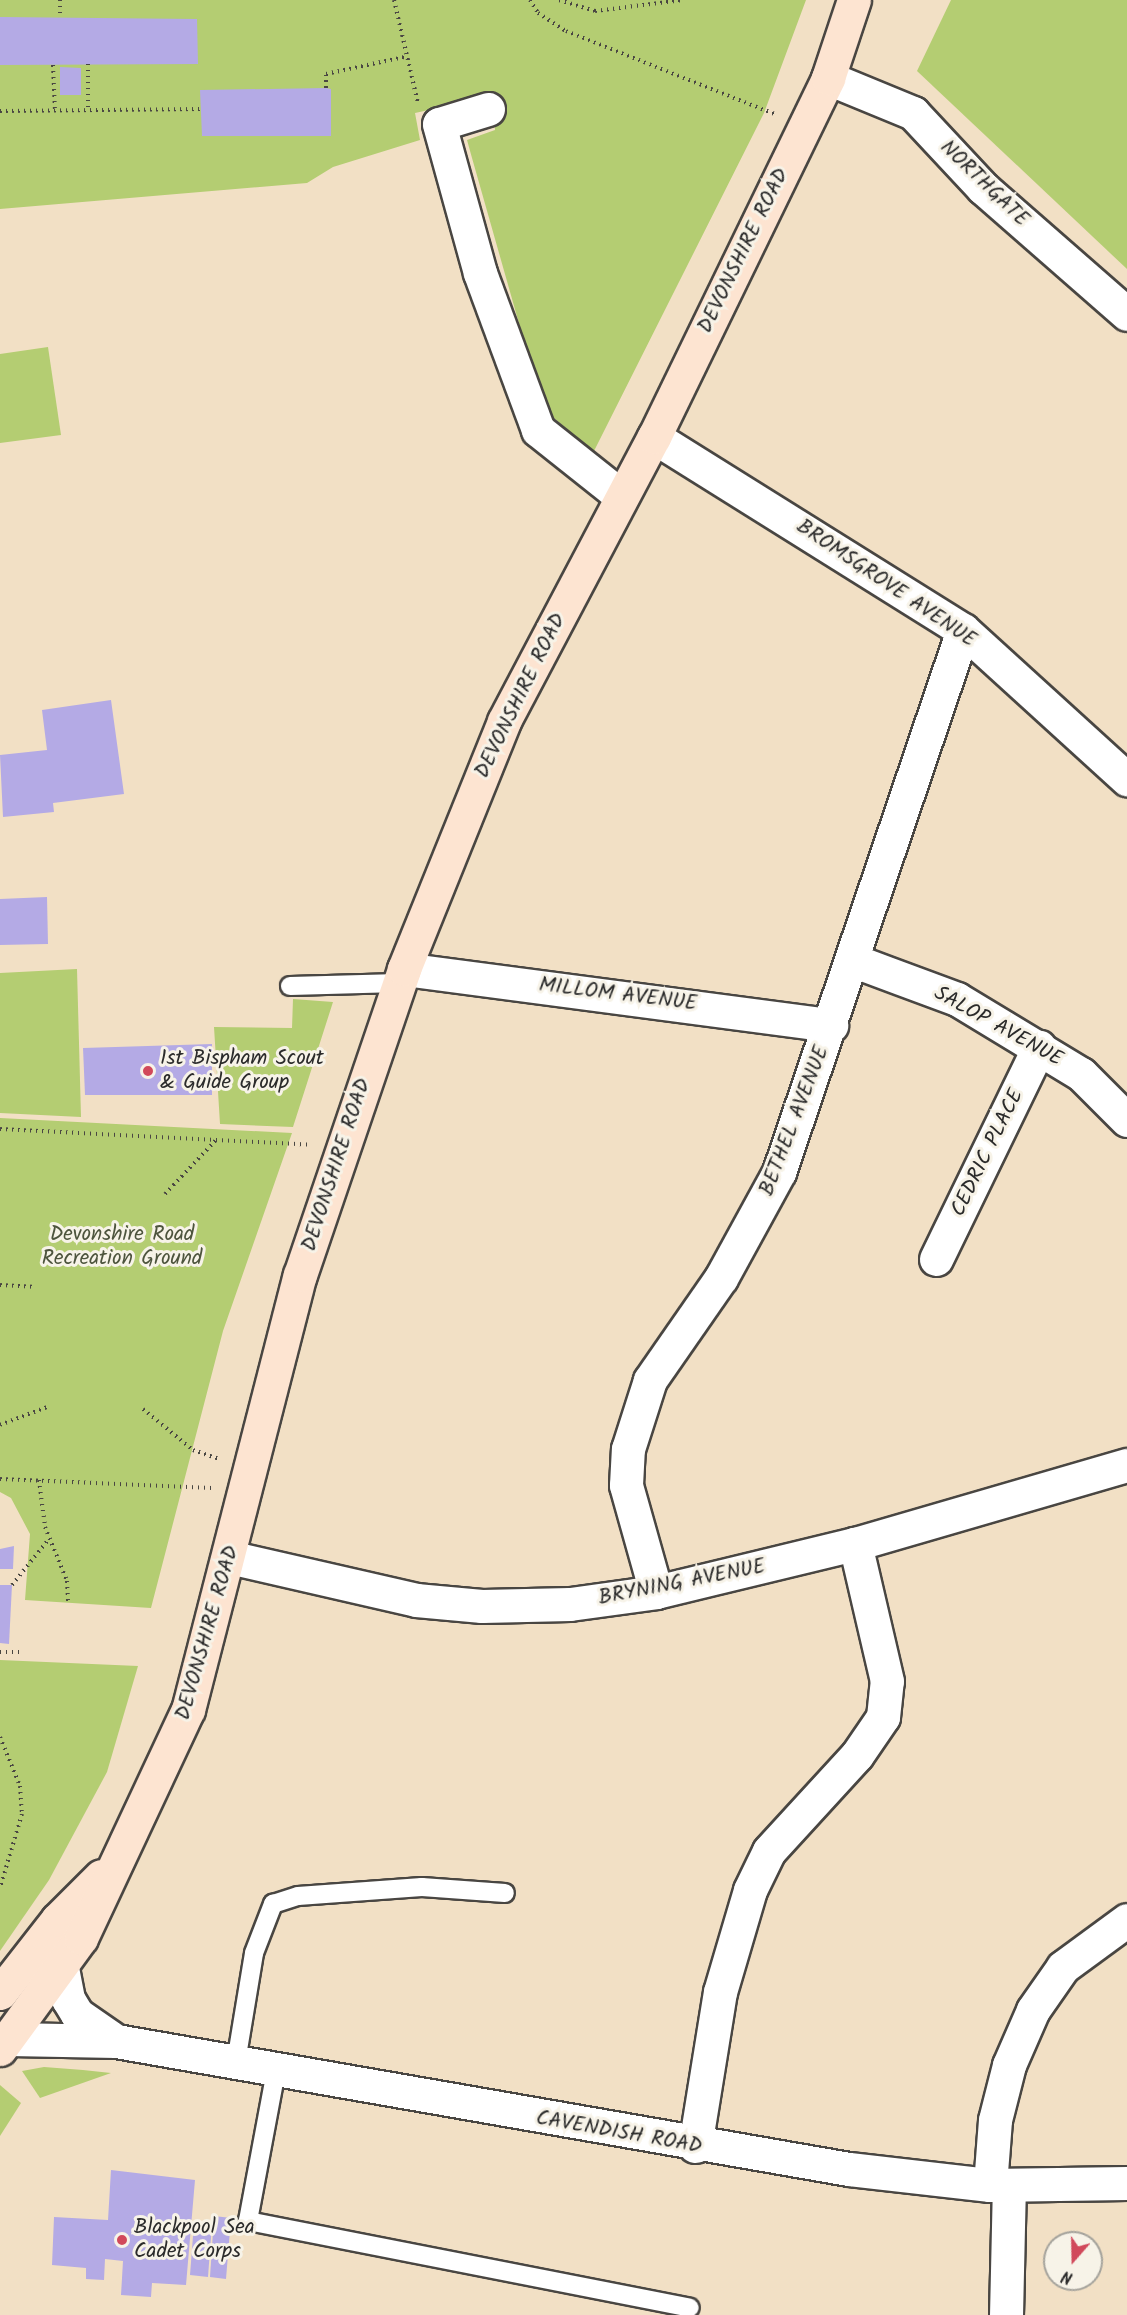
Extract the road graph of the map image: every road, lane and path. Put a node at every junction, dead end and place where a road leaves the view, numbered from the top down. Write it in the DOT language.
graph roads {
  1 [pos="60,0"];
  2 [pos="394,0"];
  3 [pos="530,0"];
  4 [pos="559,0"];
  5 [pos="683,0"];
  6 [pos="854,0"];
  7 [pos="60,18"];
  8 [pos="404,57"];
  9 [pos="53,64"];
  10 [pos="88,64"];
  11 [pos="828,78"];
  12 [pos="326,88"];
  13 [pos="201,109"];
  14 [pos="55,110"];
  15 [pos="88,110"];
  16 [pos="488,110"];
  17 [pos="0,111"];
  18 [pos="806,119"];
  19 [pos="439,124"];
  20 [pos="1127,314"];
  21 [pos="654,437"];
  22 [pos="621,496"];
  23 [pos="963,630"];
  24 [pos="1127,779"];
  25 [pos="852,960"];
  26 [pos="401,976"];
  27 [pos="290,986"];
  28 [pos="831,1025"];
  29 [pos="1039,1047"];
  30 [pos="1127,1120"];
  31 [pos="0,1129"];
  32 [pos="217,1140"];
  33 [pos="343,1148"];
  34 [pos="165,1194"];
  35 [pos="936,1259"];
  36 [pos="0,1285"];
  37 [pos="33,1287"];
  38 [pos="50,1406"];
  39 [pos="143,1409"];
  40 [pos="0,1425"];
  41 [pos="1127,1465"];
  42 [pos="0,1479"];
  43 [pos="39,1480"];
  44 [pos="251,1480"];
  45 [pos="48,1540"];
  46 [pos="855,1544"];
  47 [pos="229,1557"];
  48 [pos="12,1585"];
  49 [pos="656,1592"];
  50 [pos="68,1602"];
  51 [pos="0,1652"];
  52 [pos="22,1652"];
  53 [pos="0,1737"];
  54 [pos="120,1858"];
  55 [pos="0,1888"];
  56 [pos="505,1893"];
  57 [pos="1127,1920"];
  58 [pos="62,1968"];
  59 [pos="0,1992"];
  60 [pos="116,2042"];
  61 [pos="5,2044"];
  62 [pos="236,2062"];
  63 [pos="276,2071"];
  64 [pos="695,2146"];
  65 [pos="1127,2183"];
  66 [pos="1000,2185"];
  67 [pos="690,2308"];
  68 [pos="1006,2315"];
  1 -- 7 [label="path"];
  2 -- 8 [label="path"];
  3 -- 18 [label="path"];
  4 -- 5 [label="path"];
  6 -- 11 [label="main road, DEVONSHIRE ROAD"];
  8 -- 12 [label="path"];
  8 -- 19 [label="path"];
  9 -- 14 [label="path"];
  10 -- 15 [label="path"];
  11 -- 18 [label="main road, DEVONSHIRE ROAD"];
  11 -- 20 [label="street, NORTHGATE"];
  13 -- 15 [label="path"];
  14 -- 15 [label="path"];
  14 -- 17 [label="path"];
  16 -- 19 [label="street"];
  18 -- 21 [label="main road, DEVONSHIRE ROAD"];
  19 -- 22 [label="street"];
  21 -- 22 [label="main road, DEVONSHIRE ROAD"];
  21 -- 23 [label="street, BROMSGROVE AVENUE"];
  22 -- 26 [label="main road, DEVONSHIRE ROAD"];
  23 -- 24 [label="street, BROMSGROVE AVENUE"];
  23 -- 25 [label="street, BETHEL AVENUE"];
  25 -- 28 [label="street, BETHEL AVENUE"];
  25 -- 29 [label="street, SALOP AVENUE"];
  26 -- 27 [label="lane"];
  26 -- 28 [label="street, MILLOM AVENUE"];
  26 -- 33 [label="main road, DEVONSHIRE ROAD"];
  28 -- 49 [label="street, BETHEL AVENUE"];
  29 -- 30 [label="street, SALOP AVENUE"];
  29 -- 35 [label="street, CEDRIC PLACE"];
  31 -- 32 [label="path"];
  32 -- 33 [label="path"];
  32 -- 34 [label="path"];
  33 -- 44 [label="main road, DEVONSHIRE ROAD"];
  36 -- 37 [label="path"];
  38 -- 40 [label="path"];
  39 -- 44 [label="path"];
  41 -- 46 [label="street, BRYNING AVENUE"];
  42 -- 43 [label="path"];
  43 -- 44 [label="path"];
  43 -- 45 [label="path"];
  44 -- 47 [label="main road, DEVONSHIRE ROAD"];
  45 -- 48 [label="path"];
  45 -- 50 [label="path"];
  46 -- 49 [label="street, BRYNING AVENUE"];
  46 -- 64 [label="street"];
  47 -- 49 [label="street, BRYNING AVENUE"];
  47 -- 54 [label="main road, DEVONSHIRE ROAD"];
  51 -- 52 [label="path"];
  53 -- 55 [label="path"];
  54 -- 58 [label="main road, DEVONSHIRE ROAD"];
  54 -- 59 [label="main road, DEVONSHIRE ROAD"];
  56 -- 62 [label="lane"];
  57 -- 66 [label="street"];
  58 -- 60 [label="street, CAVENDISH ROAD"];
  58 -- 61 [label="main road, DEVONSHIRE ROAD"];
  60 -- 61 [label="street, CAVENDISH ROAD"];
  60 -- 62 [label="street, CAVENDISH ROAD"];
  62 -- 63 [label="street, CAVENDISH ROAD"];
  63 -- 64 [label="street, CAVENDISH ROAD"];
  63 -- 67 [label="lane"];
  64 -- 66 [label="street, CAVENDISH ROAD"];
  65 -- 66 [label="street, CAVENDISH ROAD"];
  66 -- 68 [label="street"];
}
